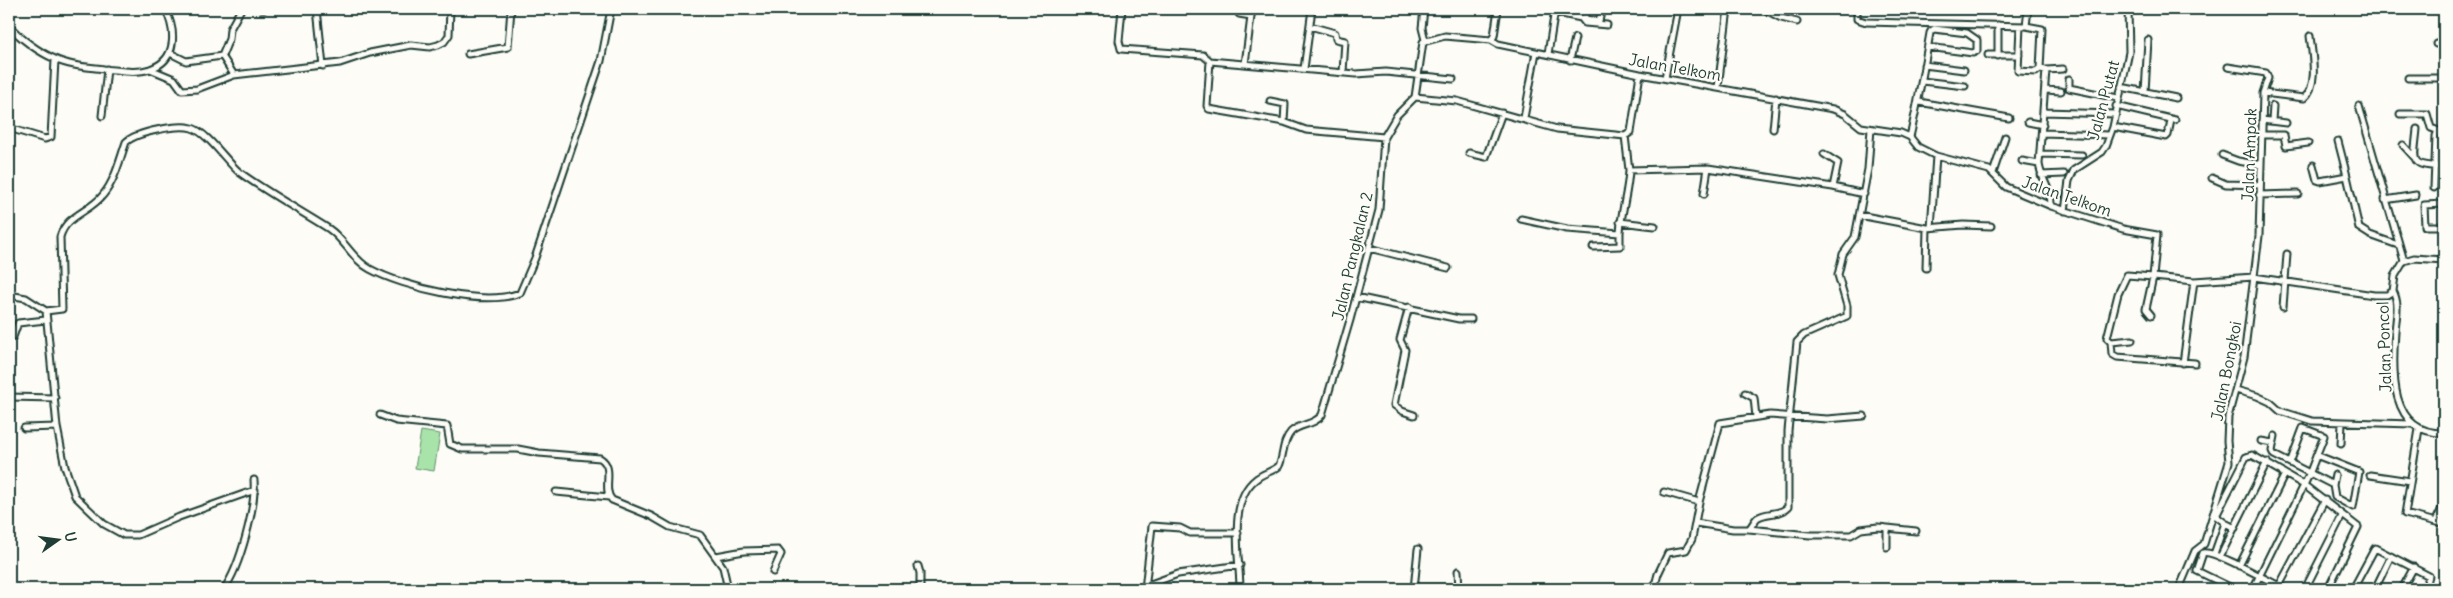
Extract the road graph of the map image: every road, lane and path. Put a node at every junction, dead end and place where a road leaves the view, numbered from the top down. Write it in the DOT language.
graph roads {
  1 [pos="165,9"];
  2 [pos="241,9"];
  3 [pos="317,9"];
  4 [pos="450,9"];
  5 [pos="511,9"];
  6 [pos="611,9"];
  7 [pos="1122,9"];
  8 [pos="1252,9"];
  9 [pos="1312,9"];
  10 [pos="1424,9"];
  11 [pos="1498,9"];
  12 [pos="1585,9"];
  13 [pos="1602,9"];
  14 [pos="1678,9"];
  15 [pos="1728,9"];
  16 [pos="1764,9"];
  17 [pos="1857,9"];
  18 [pos="2028,9"];
  19 [pos="2128,9"];
  20 [pos="1239,14"];
  21 [pos="1251,16"];
  22 [pos="1797,22"];
  23 [pos="9,25"];
  24 [pos="1607,25"];
  25 [pos="1998,25"];
  26 [pos="1310,26"];
  27 [pos="2023,26"];
  28 [pos="2310,36"];
  29 [pos="1575,38"];
  30 [pos="1424,40"];
  31 [pos="1491,40"];
  32 [pos="2148,40"];
  33 [pos="2444,43"];
  34 [pos="2436,44"];
  35 [pos="1928,47"];
  36 [pos="1536,52"];
  37 [pos="170,54"];
  38 [pos="468,54"];
  39 [pos="1548,54"];
  40 [pos="1988,55"];
  41 [pos="2019,55"];
  42 [pos="222,56"];
  43 [pos="1998,56"];
  44 [pos="55,60"];
  45 [pos="1570,60"];
  46 [pos="1210,61"];
  47 [pos="1245,64"];
  48 [pos="1924,65"];
  49 [pos="323,66"];
  50 [pos="2228,67"];
  51 [pos="107,69"];
  52 [pos="1304,69"];
  53 [pos="2040,69"];
  54 [pos="150,70"];
  55 [pos="1964,70"];
  56 [pos="2046,70"];
  57 [pos="2063,70"];
  58 [pos="1343,72"];
  59 [pos="1418,74"];
  60 [pos="1640,74"];
  61 [pos="234,75"];
  62 [pos="1665,78"];
  63 [pos="2408,78"];
  64 [pos="2444,78"];
  65 [pos="1453,79"];
  66 [pos="2068,79"];
  67 [pos="1922,81"];
  68 [pos="1965,86"];
  69 [pos="1718,87"];
  70 [pos="2121,87"];
  71 [pos="2045,90"];
  72 [pos="2061,91"];
  73 [pos="2145,92"];
  74 [pos="2263,93"];
  75 [pos="1415,97"];
  76 [pos="1776,98"];
  77 [pos="2118,98"];
  78 [pos="2176,98"];
  79 [pos="1270,101"];
  80 [pos="1919,102"];
  81 [pos="2116,106"];
  82 [pos="2273,106"];
  83 [pos="2359,106"];
  84 [pos="2044,112"];
  85 [pos="1502,113"];
  86 [pos="2115,114"];
  87 [pos="2400,114"];
  88 [pos="102,116"];
  89 [pos="1524,118"];
  90 [pos="2009,118"];
  91 [pos="2262,120"];
  92 [pos="2272,121"];
  93 [pos="1284,122"];
  94 [pos="2028,122"];
  95 [pos="2286,123"];
  96 [pos="2042,125"];
  97 [pos="2113,127"];
  98 [pos="9,128"];
  99 [pos="1773,129"];
  100 [pos="1871,129"];
  101 [pos="2417,129"];
  102 [pos="2444,131"];
  103 [pos="2042,133"];
  104 [pos="2110,135"];
  105 [pos="2263,135"];
  106 [pos="1625,136"];
  107 [pos="1384,137"];
  108 [pos="1910,137"];
  109 [pos="2005,137"];
  110 [pos="2338,142"];
  111 [pos="2308,143"];
  112 [pos="2403,145"];
  113 [pos="1469,154"];
  114 [pos="1824,154"];
  115 [pos="2040,154"];
  116 [pos="2082,155"];
  117 [pos="2222,155"];
  118 [pos="1936,156"];
  119 [pos="2414,157"];
  120 [pos="2022,161"];
  121 [pos="2040,164"];
  122 [pos="2261,165"];
  123 [pos="2313,165"];
  124 [pos="2434,166"];
  125 [pos="2444,167"];
  126 [pos="1708,168"];
  127 [pos="1629,170"];
  128 [pos="1993,173"];
  129 [pos="2064,174"];
  130 [pos="2041,175"];
  131 [pos="2347,176"];
  132 [pos="2212,178"];
  133 [pos="2260,185"];
  134 [pos="1833,187"];
  135 [pos="2434,188"];
  136 [pos="1704,194"];
  137 [pos="1864,194"];
  138 [pos="2298,194"];
  139 [pos="2050,195"];
  140 [pos="2059,195"];
  141 [pos="2260,195"];
  142 [pos="2416,195"];
  143 [pos="2385,200"];
  144 [pos="2444,204"];
  145 [pos="2051,206"];
  146 [pos="2064,211"];
  147 [pos="1859,215"];
  148 [pos="1521,219"];
  149 [pos="1620,222"];
  150 [pos="1655,226"];
  151 [pos="1991,226"];
  152 [pos="2444,226"];
  153 [pos="1929,228"];
  154 [pos="1620,234"];
  155 [pos="2398,245"];
  156 [pos="1593,247"];
  157 [pos="1369,248"];
  158 [pos="2287,254"];
  159 [pos="2444,260"];
  160 [pos="2404,261"];
  161 [pos="1448,268"];
  162 [pos="1926,268"];
  163 [pos="2153,277"];
  164 [pos="2254,277"];
  165 [pos="2284,280"];
  166 [pos="2194,281"];
  167 [pos="2393,290"];
  168 [pos="9,295"];
  169 [pos="1356,296"];
  170 [pos="2283,307"];
  171 [pos="1409,308"];
  172 [pos="46,311"];
  173 [pos="2151,315"];
  174 [pos="1471,319"];
  175 [pos="46,320"];
  176 [pos="9,339"];
  177 [pos="2132,340"];
  178 [pos="2111,342"];
  179 [pos="2183,363"];
  180 [pos="2195,363"];
  181 [pos="2236,390"];
  182 [pos="1745,393"];
  183 [pos="9,397"];
  184 [pos="55,398"];
  185 [pos="380,415"];
  186 [pos="1414,415"];
  187 [pos="1789,416"];
  188 [pos="1864,416"];
  189 [pos="1756,418"];
  190 [pos="2342,423"];
  191 [pos="2412,424"];
  192 [pos="57,427"];
  193 [pos="24,428"];
  194 [pos="2419,429"];
  195 [pos="2444,433"];
  196 [pos="2276,436"];
  197 [pos="2261,441"];
  198 [pos="2273,443"];
  199 [pos="2341,444"];
  200 [pos="2316,455"];
  201 [pos="2266,462"];
  202 [pos="2290,463"];
  203 [pos="2285,474"];
  204 [pos="2309,475"];
  205 [pos="2335,475"];
  206 [pos="2370,475"];
  207 [pos="254,480"];
  208 [pos="2410,481"];
  209 [pos="2304,484"];
  210 [pos="2333,485"];
  211 [pos="255,490"];
  212 [pos="556,492"];
  213 [pos="1664,492"];
  214 [pos="609,497"];
  215 [pos="2325,500"];
  216 [pos="1699,502"];
  217 [pos="2444,504"];
  218 [pos="2342,516"];
  219 [pos="2436,521"];
  220 [pos="2224,523"];
  221 [pos="1696,524"];
  222 [pos="2444,524"];
  223 [pos="1888,528"];
  224 [pos="2235,528"];
  225 [pos="1749,529"];
  226 [pos="1916,531"];
  227 [pos="1238,533"];
  228 [pos="1887,547"];
  229 [pos="1418,549"];
  230 [pos="2214,554"];
  231 [pos="716,556"];
  232 [pos="2392,556"];
  233 [pos="2220,557"];
  234 [pos="1240,565"];
  235 [pos="918,566"];
  236 [pos="2239,566"];
  237 [pos="2414,567"];
  238 [pos="1458,571"];
  239 [pos="772,572"];
  240 [pos="2260,577"];
  241 [pos="2279,586"];
  242 [pos="1145,588"];
  243 [pos="1415,588"];
  244 [pos="224,589"];
  245 [pos="728,589"];
  246 [pos="920,589"];
  247 [pos="1240,589"];
  248 [pos="1459,589"];
  249 [pos="1654,589"];
  250 [pos="2179,589"];
  251 [pos="2234,589"];
  252 [pos="2253,589"];
  253 [pos="2285,589"];
  254 [pos="2305,589"];
  255 [pos="2328,589"];
  256 [pos="2353,589"];
  257 [pos="2375,589"];
  258 [pos="2402,589"];
  259 [pos="2425,589"];
  1 -- 37 [label="street"];
  2 -- 42 [label="street"];
  3 -- 49 [label="street"];
  4 -- 49 [label="street"];
  5 -- 38 [label="street"];
  6 -- 172 [label="street"];
  7 -- 46 [label="street"];
  8 -- 21 [label="street"];
  9 -- 26 [label="street"];
  10 -- 30 [label="street"];
  11 -- 31 [label="street"];
  12 -- 13 [label="street"];
  14 -- 62 [label="street"];
  15 -- 69 [label="street"];
  16 -- 22 [label="street"];
  17 -- 25 [label="street"];
  18 -- 27 [label="street"];
  19 -- 70 [label="street, Jalan Putat"];
  20 -- 21 [label="street"];
  21 -- 47 [label="street"];
  23 -- 44 [label="street"];
  24 -- 39 [label="street"];
  25 -- 27 [label="street"];
  25 -- 43 [label="street"];
  26 -- 52 [label="street"];
  26 -- 58 [label="street"];
  27 -- 41 [label="street"];
  27 -- 53 [label="street"];
  28 -- 74 [label="street"];
  29 -- 45 [label="street"];
  30 -- 31 [label="street"];
  30 -- 59 [label="street"];
  31 -- 36 [label="street, Jalan Telkom"];
  32 -- 73 [label="street"];
  33 -- 34 [label="street"];
  35 -- 35 [label="street"];
  35 -- 48 [label="street"];
  36 -- 39 [label="street, Jalan Telkom"];
  36 -- 89 [label="street"];
  37 -- 42 [label="street"];
  37 -- 54 [label="street"];
  39 -- 45 [label="street, Jalan Telkom"];
  40 -- 43 [label="street"];
  41 -- 43 [label="street"];
  41 -- 53 [label="street"];
  42 -- 61 [label="street"];
  44 -- 51 [label="street"];
  44 -- 98 [label="street"];
  45 -- 60 [label="street, Jalan Telkom"];
  46 -- 47 [label="street"];
  46 -- 93 [label="street"];
  47 -- 52 [label="street"];
  48 -- 55 [label="street"];
  48 -- 67 [label="street"];
  49 -- 61 [label="street"];
  50 -- 74 [label="street, Jalan Ampak"];
  51 -- 54 [label="street"];
  51 -- 88 [label="street"];
  52 -- 58 [label="street"];
  53 -- 56 [label="street"];
  54 -- 61 [label="street"];
  56 -- 57 [label="street"];
  56 -- 71 [label="street"];
  58 -- 59 [label="street"];
  59 -- 65 [label="street"];
  59 -- 75 [label="street"];
  60 -- 62 [label="street, Jalan Telkom"];
  60 -- 106 [label="street"];
  62 -- 69 [label="street, Jalan Telkom"];
  63 -- 64 [label="street"];
  66 -- 77 [label="street"];
  67 -- 68 [label="street"];
  67 -- 80 [label="street"];
  69 -- 76 [label="street, Jalan Telkom"];
  70 -- 73 [label="street"];
  70 -- 77 [label="street, Jalan Putat"];
  71 -- 72 [label="street"];
  71 -- 84 [label="street"];
  73 -- 78 [label="street"];
  74 -- 91 [label="street, Jalan Ampak"];
  75 -- 85 [label="street"];
  75 -- 107 [label="street, Jalan Pangkalan 2"];
  76 -- 99 [label="street"];
  76 -- 100 [label="street, Jalan Telkom"];
  77 -- 81 [label="street, Jalan Putat"];
  79 -- 93 [label="street"];
  80 -- 90 [label="street"];
  80 -- 108 [label="street"];
  81 -- 86 [label="street, Jalan Putat"];
  81 -- 97 [label="street"];
  82 -- 92 [label="street"];
  83 -- 143 [label="street"];
  84 -- 86 [label="street"];
  84 -- 96 [label="street"];
  85 -- 89 [label="street"];
  85 -- 113 [label="street"];
  86 -- 97 [label="street, Jalan Putat"];
  87 -- 102 [label="street"];
  89 -- 106 [label="street"];
  91 -- 92 [label="street"];
  91 -- 105 [label="street, Jalan Ampak"];
  92 -- 95 [label="street"];
  93 -- 107 [label="street"];
  94 -- 96 [label="street"];
  96 -- 103 [label="street"];
  97 -- 104 [label="street, Jalan Putat"];
  100 -- 108 [label="street, Jalan Telkom"];
  100 -- 137 [label="street"];
  101 -- 119 [label="street"];
  102 -- 124 [label="street"];
  103 -- 104 [label="street"];
  103 -- 115 [label="street"];
  104 -- 146 [label="street, Jalan Putat"];
  105 -- 111 [label="street"];
  105 -- 122 [label="street, Jalan Ampak"];
  106 -- 127 [label="street"];
  107 -- 157 [label="street, Jalan Pangkalan 2"];
  108 -- 118 [label="street, Jalan Telkom"];
  109 -- 128 [label="street"];
  110 -- 131 [label="street"];
  112 -- 119 [label="street"];
  114 -- 134 [label="street"];
  115 -- 116 [label="street"];
  115 -- 121 [label="street"];
  117 -- 122 [label="street"];
  118 -- 128 [label="street, Jalan Telkom"];
  118 -- 153 [label="street"];
  119 -- 124 [label="street"];
  120 -- 121 [label="street"];
  121 -- 130 [label="street"];
  122 -- 133 [label="street, Jalan Ampak"];
  123 -- 131 [label="street"];
  124 -- 125 [label="street"];
  124 -- 135 [label="street"];
  126 -- 127 [label="street"];
  126 -- 134 [label="street"];
  126 -- 136 [label="street"];
  127 -- 149 [label="street"];
  128 -- 145 [label="street, Jalan Telkom"];
  129 -- 130 [label="street"];
  130 -- 139 [label="street"];
  131 -- 155 [label="street"];
  132 -- 133 [label="street"];
  133 -- 141 [label="street, Jalan Ampak"];
  134 -- 137 [label="street"];
  137 -- 147 [label="street"];
  138 -- 141 [label="street"];
  139 -- 140 [label="street"];
  139 -- 145 [label="street"];
  141 -- 164 [label="street, Jalan Ampak"];
  142 -- 143 [label="street"];
  143 -- 155 [label="street"];
  144 -- 152 [label="street"];
  145 -- 146 [label="street, Jalan Telkom"];
  146 -- 163 [label="street, Jalan Telkom"];
  147 -- 153 [label="street"];
  147 -- 187 [label="street"];
  148 -- 154 [label="street"];
  149 -- 150 [label="street"];
  149 -- 154 [label="street"];
  151 -- 153 [label="street"];
  153 -- 162 [label="street"];
  154 -- 156 [label="street"];
  155 -- 160 [label="street"];
  157 -- 161 [label="street"];
  157 -- 169 [label="street, Jalan Pangkalan 2"];
  158 -- 165 [label="street"];
  159 -- 160 [label="street"];
  160 -- 167 [label="street"];
  163 -- 166 [label="street"];
  163 -- 173 [label="street"];
  163 -- 178 [label="street"];
  164 -- 165 [label="street"];
  164 -- 166 [label="street"];
  164 -- 181 [label="street, Jalan Bongkoi"];
  165 -- 167 [label="street"];
  165 -- 170 [label="street"];
  166 -- 179 [label="street"];
  167 -- 191 [label="street, Jalan Poncol"];
  168 -- 172 [label="street"];
  169 -- 171 [label="street"];
  169 -- 227 [label="street, Jalan Pangkalan 2"];
  171 -- 174 [label="street"];
  171 -- 186 [label="street"];
  172 -- 175 [label="street"];
  175 -- 176 [label="street"];
  175 -- 184 [label="street"];
  177 -- 178 [label="street"];
  178 -- 179 [label="street"];
  179 -- 180 [label="street"];
  181 -- 190 [label="street"];
  181 -- 250 [label="street, Jalan Bongkoi"];
  182 -- 189 [label="street"];
  183 -- 184 [label="street"];
  184 -- 192 [label="street"];
  185 -- 214 [label="street"];
  187 -- 188 [label="street"];
  187 -- 189 [label="street"];
  187 -- 225 [label="street"];
  189 -- 216 [label="street"];
  190 -- 191 [label="street"];
  190 -- 199 [label="street"];
  191 -- 194 [label="street, Jalan Poncol"];
  192 -- 193 [label="street"];
  192 -- 211 [label="street"];
  194 -- 195 [label="street, Jalan Poncol"];
  194 -- 208 [label="street"];
  196 -- 198 [label="street"];
  197 -- 198 [label="street"];
  198 -- 202 [label="street"];
  200 -- 202 [label="street"];
  200 -- 204 [label="street"];
  200 -- 210 [label="street"];
  201 -- 203 [label="street"];
  201 -- 220 [label="street"];
  201 -- 224 [label="street"];
  202 -- 204 [label="street"];
  203 -- 209 [label="street"];
  203 -- 236 [label="street"];
  204 -- 209 [label="street"];
  204 -- 210 [label="street"];
  205 -- 210 [label="street"];
  206 -- 208 [label="street"];
  207 -- 211 [label="street"];
  208 -- 219 [label="street"];
  209 -- 215 [label="street"];
  209 -- 240 [label="street"];
  211 -- 244 [label="street"];
  212 -- 214 [label="street"];
  213 -- 216 [label="street"];
  214 -- 231 [label="street"];
  215 -- 218 [label="street"];
  215 -- 241 [label="street"];
  216 -- 221 [label="street"];
  217 -- 219 [label="street"];
  218 -- 254 [label="street"];
  218 -- 255 [label="street"];
  219 -- 222 [label="street"];
  220 -- 224 [label="street"];
  220 -- 230 [label="street"];
  221 -- 225 [label="street"];
  221 -- 249 [label="street"];
  223 -- 225 [label="street"];
  223 -- 226 [label="street"];
  223 -- 228 [label="street"];
  224 -- 233 [label="street"];
  227 -- 234 [label="street"];
  227 -- 242 [label="street"];
  229 -- 243 [label="street"];
  230 -- 233 [label="street"];
  230 -- 251 [label="street"];
  231 -- 239 [label="street"];
  231 -- 245 [label="street"];
  232 -- 237 [label="street"];
  232 -- 256 [label="street"];
  232 -- 257 [label="street"];
  233 -- 236 [label="street"];
  234 -- 242 [label="street"];
  234 -- 247 [label="street"];
  235 -- 246 [label="street"];
  236 -- 240 [label="street"];
  237 -- 258 [label="street"];
  237 -- 259 [label="street"];
  238 -- 248 [label="street"];
  240 -- 241 [label="street"];
  240 -- 252 [label="street"];
  241 -- 253 [label="street"];
  243 -- 248 [label="street"];
}
